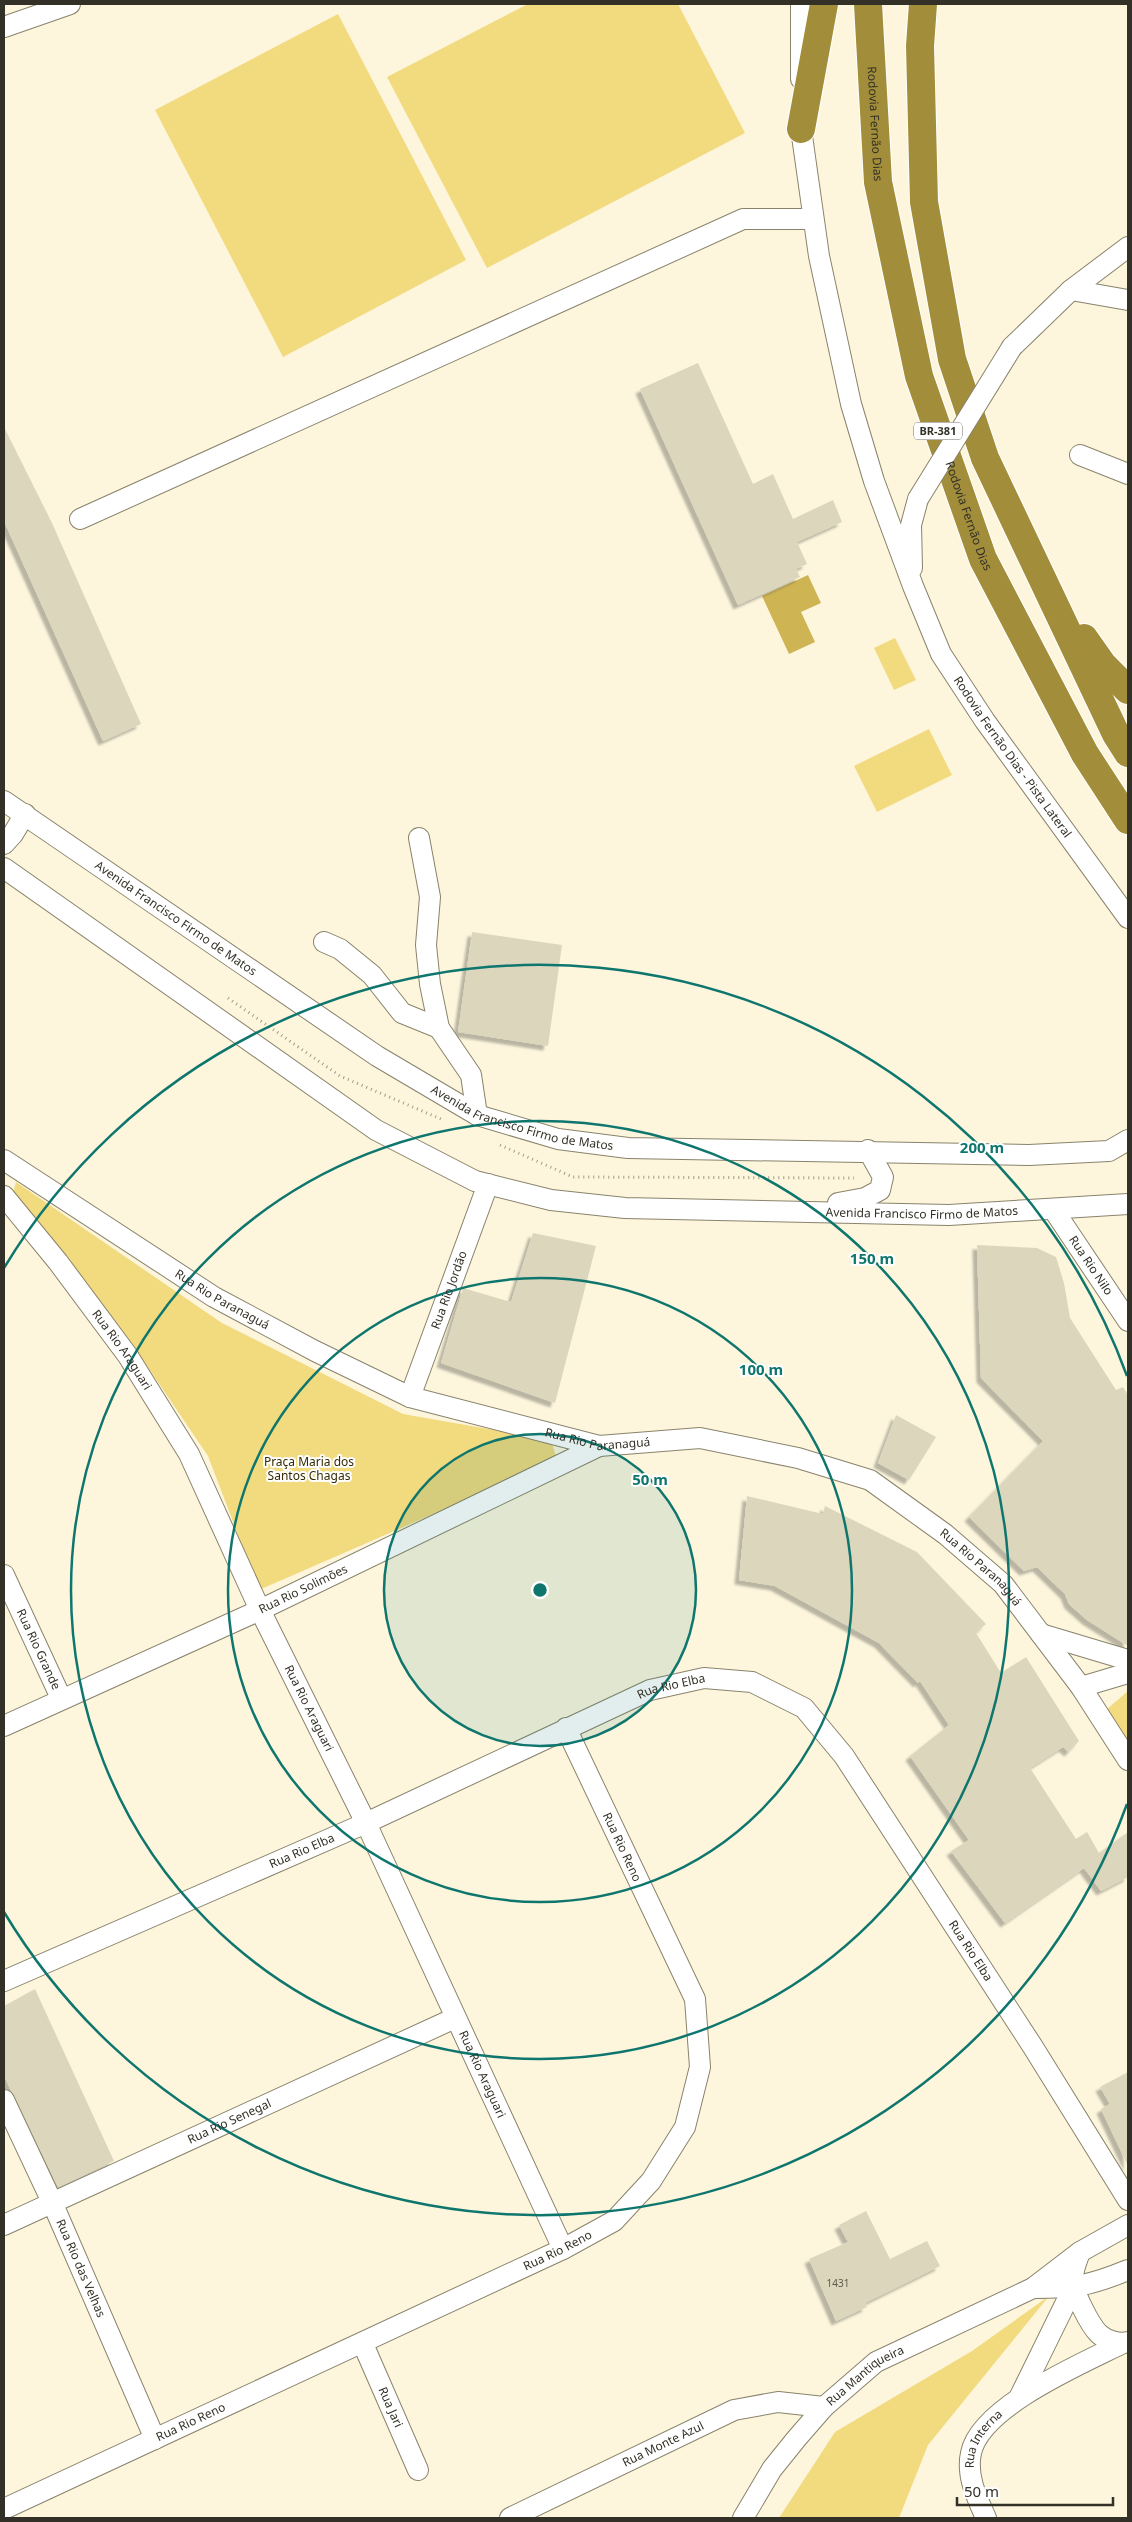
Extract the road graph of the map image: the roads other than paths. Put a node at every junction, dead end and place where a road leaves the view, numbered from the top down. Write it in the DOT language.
graph roads {
  1 [pos="70,4"];
  2 [pos="801,4"];
  3 [pos="824,4"];
  4 [pos="868,4"];
  5 [pos="923,4"];
  6 [pos="930,4"];
  7 [pos="4,27"];
  8 [pos="920,46"];
  9 [pos="801,130"];
  10 [pos="814,219"];
  11 [pos="1128,247"];
  12 [pos="1071,290"];
  13 [pos="1128,300"];
  14 [pos="1080,455"];
  15 [pos="985,458"];
  16 [pos="1128,474"];
  17 [pos="80,519"];
  18 [pos="913,586"];
  19 [pos="1128,690"];
  20 [pos="1128,753"];
  21 [pos="4,800"];
  22 [pos="25,814"];
  23 [pos="1128,820"];
  24 [pos="418,838"];
  25 [pos="4,844"];
  26 [pos="4,868"];
  27 [pos="1128,918"];
  28 [pos="324,942"];
  29 [pos="439,1028"];
  30 [pos="477,1115"];
  31 [pos="1128,1140"];
  32 [pos="868,1150"];
  33 [pos="4,1160"];
  34 [pos="488,1184"];
  35 [pos="4,1196"];
  36 [pos="1128,1204"];
  37 [pos="791,1210"];
  38 [pos="1052,1210"];
  39 [pos="1128,1321"];
  40 [pos="410,1396"];
  41 [pos="599,1446"];
  42 [pos="4,1575"];
  43 [pos="260,1610"];
  44 [pos="1041,1634"];
  45 [pos="1128,1660"];
  46 [pos="1128,1673"];
  47 [pos="1081,1687"];
  48 [pos="62,1698"];
  49 [pos="4,1726"];
  50 [pos="566,1728"];
  51 [pos="1128,1760"];
  52 [pos="366,1823"];
  53 [pos="4,1981"];
  54 [pos="455,2018"];
  55 [pos="4,2100"];
  56 [pos="1128,2200"];
  57 [pos="52,2202"];
  58 [pos="4,2225"];
  59 [pos="1128,2225"];
  60 [pos="563,2250"];
  61 [pos="1080,2252"];
  62 [pos="1128,2270"];
  63 [pos="1033,2288"];
  64 [pos="1074,2288"];
  65 [pos="1124,2343"];
  66 [pos="363,2344"];
  67 [pos="1020,2396"];
  68 [pos="824,2407"];
  69 [pos="155,2439"];
  70 [pos="418,2470"];
  71 [pos="4,2509"];
  72 [pos="510,2518"];
  73 [pos="743,2518"];
  74 [pos="986,2518"];
  1 -- 7 [label="street"];
  2 -- 9 [label="street"];
  3 -- 9 [label="highway"];
  4 -- 23 [label="highway, Rodovia Fernão Dias / BR-381"];
  5 -- 8 [label="highway, BR-381"];
  6 -- 8 [label="highway"];
  8 -- 15 [label="highway, BR-381"];
  9 -- 10 [label="street"];
  10 -- 17 [label="street"];
  10 -- 18 [label="street"];
  11 -- 12 [label="street"];
  12 -- 13 [label="street"];
  12 -- 18 [label="street, bridge"];
  14 -- 16 [label="street"];
  15 -- 19 [label="highway"];
  15 -- 20 [label="highway, BR-381"];
  18 -- 27 [label="street, Rodovia Fernão Dias - Pista Lateral"];
  21 -- 22 [label="street, Avenida Francisco Firmo de Matos"];
  22 -- 25 [label="street"];
  22 -- 30 [label="street, Avenida Francisco Firmo de Matos"];
  24 -- 29 [label="street"];
  26 -- 34 [label="street, Avenida Francisco Firmo de Matos"];
  28 -- 29 [label="street"];
  29 -- 30 [label="street"];
  30 -- 32 [label="street, Avenida Francisco Firmo de Matos"];
  31 -- 32 [label="street, Avenida Francisco Firmo de Matos"];
  32 -- 37 [label="street"];
  33 -- 40 [label="street, Rua Rio Paranaguá"];
  34 -- 37 [label="street, Avenida Francisco Firmo de Matos"];
  34 -- 40 [label="street, Rua Rio Jordão"];
  35 -- 43 [label="street, Rua Rio Araguari"];
  36 -- 38 [label="street, Avenida Francisco Firmo de Matos"];
  37 -- 38 [label="street, Avenida Francisco Firmo de Matos"];
  38 -- 39 [label="street, Rua Rio Nilo"];
  40 -- 41 [label="street, Rua Rio Paranaguá"];
  41 -- 43 [label="street, Rua Rio Solimões"];
  41 -- 44 [label="street, Rua Rio Paranaguá"];
  42 -- 48 [label="street, Rua Rio Grande"];
  43 -- 48 [label="street, Rua Rio Solimões"];
  43 -- 52 [label="street, Rua Rio Araguari"];
  44 -- 45 [label="street"];
  44 -- 47 [label="street, Rua Rio Paranaguá"];
  46 -- 47 [label="street"];
  47 -- 51 [label="street, Rua Rio Paranaguá"];
  48 -- 49 [label="street, Rua Rio Solimões"];
  50 -- 52 [label="street, Rua Rio Elba"];
  50 -- 56 [label="street, Rua Rio Elba"];
  50 -- 60 [label="street, Rua Rio Reno"];
  52 -- 53 [label="street, Rua Rio Elba"];
  52 -- 54 [label="street, Rua Rio Araguari"];
  54 -- 57 [label="street, Rua Rio Senegal"];
  54 -- 60 [label="street, Rua Rio Araguari"];
  55 -- 57 [label="street, Rua Rio das Velhas"];
  57 -- 58 [label="street, Rua Rio Senegal"];
  57 -- 69 [label="street, Rua Rio das Velhas"];
  59 -- 61 [label="street, Rua Mantiqueira"];
  60 -- 66 [label="street, Rua Rio Reno"];
  61 -- 63 [label="street, Rua Mantiqueira"];
  61 -- 64 [label="street"];
  62 -- 64 [label="street, Rua Mantiqueira"];
  63 -- 64 [label="street, Rua Mantiqueira"];
  63 -- 68 [label="street, Rua Mantiqueira"];
  64 -- 65 [label="street"];
  64 -- 67 [label="street, Rua Interna"];
  65 -- 67 [label="street, Rua Interna"];
  66 -- 69 [label="street, Rua Rio Reno"];
  66 -- 70 [label="street, Rua Jari"];
  67 -- 74 [label="street, Rua Interna"];
  68 -- 72 [label="street, Rua Monte Azul"];
  68 -- 73 [label="street, Rua Mantiqueira"];
  69 -- 71 [label="street, Rua Rio Reno"];
}
